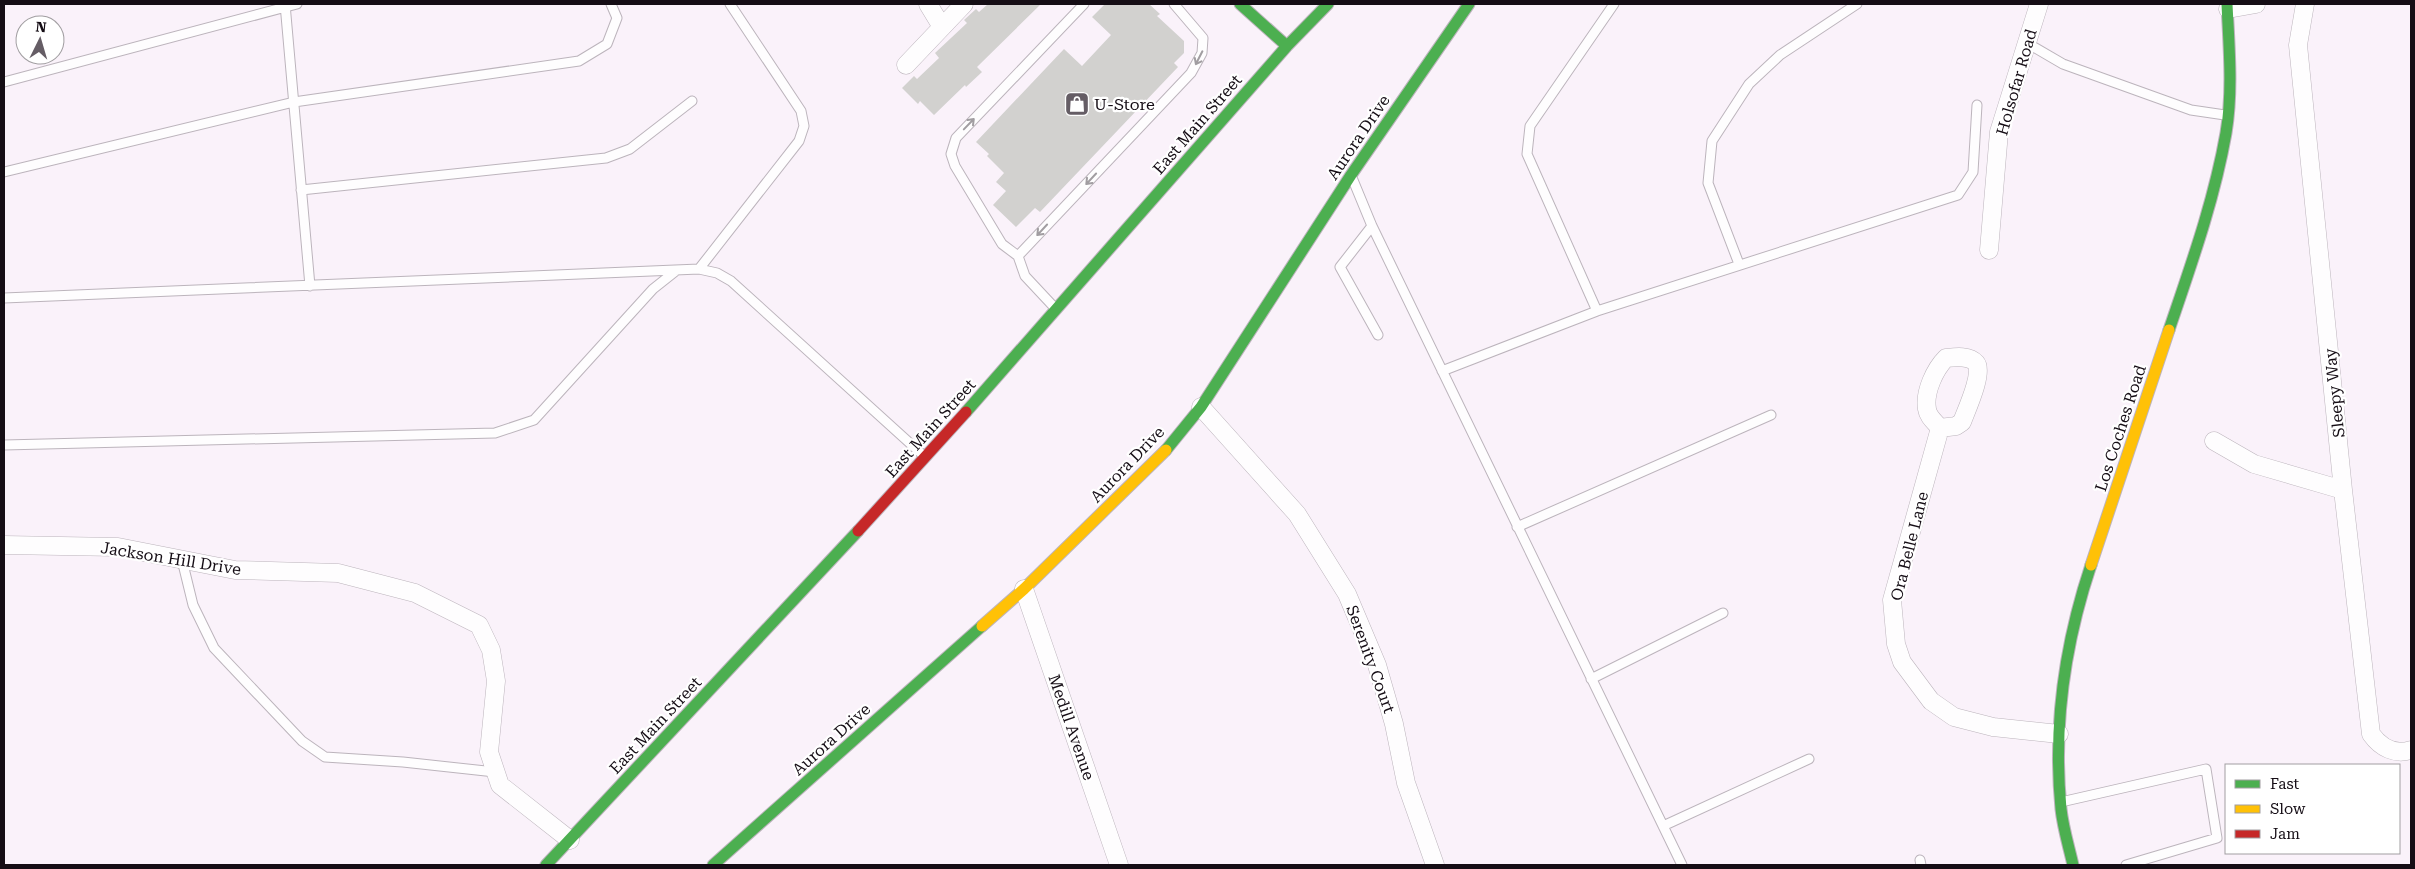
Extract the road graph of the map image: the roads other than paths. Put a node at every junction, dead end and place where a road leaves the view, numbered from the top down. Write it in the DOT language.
graph roads {
  1 [pos="297,4"];
  2 [pos="611,4"];
  3 [pos="730,4"];
  4 [pos="928,4"];
  5 [pos="964,4"];
  6 [pos="1084,4"];
  7 [pos="1174,4"];
  8 [pos="1240,4"];
  9 [pos="1328,4"];
  10 [pos="1469,4"];
  11 [pos="1614,4"];
  12 [pos="1857,4"];
  13 [pos="2039,4"];
  14 [pos="2256,4"];
  15 [pos="2305,4"];
  16 [pos="285,5"];
  17 [pos="2227,6"];
  18 [pos="942,28"];
  19 [pos="2027,44"];
  20 [pos="1287,46"];
  21 [pos="906,65"];
  22 [pos="4,82"];
  23 [pos="692,101"];
  24 [pos="294,102"];
  25 [pos="1977,105"];
  26 [pos="2228,115"];
  27 [pos="4,172"];
  28 [pos="1351,175"];
  29 [pos="301,190"];
  30 [pos="1372,226"];
  31 [pos="1989,250"];
  32 [pos="1018,256"];
  33 [pos="1739,264"];
  34 [pos="698,269"];
  35 [pos="677,270"];
  36 [pos="310,286"];
  37 [pos="4,298"];
  38 [pos="1056,309"];
  39 [pos="1597,311"];
  40 [pos="1378,335"];
  41 [pos="1442,371"];
  42 [pos="1201,407"];
  43 [pos="1771,414"];
  44 [pos="1940,428"];
  45 [pos="2214,441"];
  46 [pos="4,445"];
  47 [pos="926,458"];
  48 [pos="2344,490"];
  49 [pos="1517,527"];
  50 [pos="4,545"];
  51 [pos="182,560"];
  52 [pos="1024,589"];
  53 [pos="1723,613"];
  54 [pos="1591,679"];
  55 [pos="2058,734"];
  56 [pos="2411,750"];
  57 [pos="1809,759"];
  58 [pos="496,772"];
  59 [pos="2061,802"];
  60 [pos="1663,826"];
  61 [pos="570,840"];
  62 [pos="546,865"];
  63 [pos="713,865"];
  64 [pos="1120,865"];
  65 [pos="1435,865"];
  66 [pos="1682,865"];
  67 [pos="2073,865"];
  68 [pos="2126,865"];
  1 -- 16 [label="lane"];
  2 -- 24 [label="lane"];
  3 -- 34 [label="lane"];
  4 -- 18 [label="street"];
  5 -- 18 [label="street"];
  32 -- 6 [label="lane, one-way"];
  7 -- 32 [label="lane, one-way"];
  8 -- 20 [label="main road"];
  9 -- 20 [label="main road, East Main Street"];
  10 -- 28 [label="main road, Aurora Drive"];
  11 -- 39 [label="lane"];
  12 -- 33 [label="lane"];
  13 -- 19 [label="street, Holsofar Road"];
  14 -- 17 [label="street"];
  15 -- 48 [label="street, Sleepy Way"];
  16 -- 22 [label="lane"];
  16 -- 24 [label="lane"];
  17 -- 26 [label="main road, Los Coches Road"];
  18 -- 21 [label="street"];
  19 -- 26 [label="lane"];
  19 -- 31 [label="street, Holsofar Road"];
  20 -- 38 [label="main road, East Main Street"];
  23 -- 29 [label="lane"];
  24 -- 27 [label="lane"];
  24 -- 29 [label="lane"];
  25 -- 33 [label="lane"];
  26 -- 55 [label="main road, Los Coches Road"];
  28 -- 30 [label="lane"];
  28 -- 42 [label="main road, Aurora Drive"];
  29 -- 36 [label="lane"];
  30 -- 40 [label="lane"];
  30 -- 41 [label="lane"];
  32 -- 38 [label="lane"];
  33 -- 39 [label="lane"];
  34 -- 35 [label="lane"];
  34 -- 47 [label="lane"];
  35 -- 36 [label="lane"];
  35 -- 46 [label="lane"];
  36 -- 37 [label="lane"];
  38 -- 47 [label="main road, East Main Street"];
  39 -- 41 [label="lane"];
  41 -- 49 [label="lane"];
  42 -- 52 [label="main road, Aurora Drive"];
  42 -- 65 [label="street, Serenity Court"];
  43 -- 49 [label="lane"];
  44 -- 55 [label="street, Ora Belle Lane"];
  45 -- 48 [label="street"];
  47 -- 61 [label="main road, East Main Street"];
  48 -- 56 [label="street, Sleepy Way"];
  49 -- 54 [label="lane"];
  50 -- 51 [label="street, Jackson Hill Drive"];
  51 -- 58 [label="lane"];
  51 -- 58 [label="street, Jackson Hill Drive"];
  52 -- 63 [label="main road, Aurora Drive"];
  52 -- 64 [label="street, Medill Avenue"];
  53 -- 54 [label="lane"];
  54 -- 60 [label="lane"];
  55 -- 59 [label="main road, Los Coches Road"];
  57 -- 60 [label="lane"];
  58 -- 61 [label="street, Jackson Hill Drive"];
  59 -- 67 [label="main road, Los Coches Road"];
  59 -- 68 [label="lane"];
  60 -- 66 [label="lane"];
  61 -- 62 [label="main road, East Main Street"];
}
